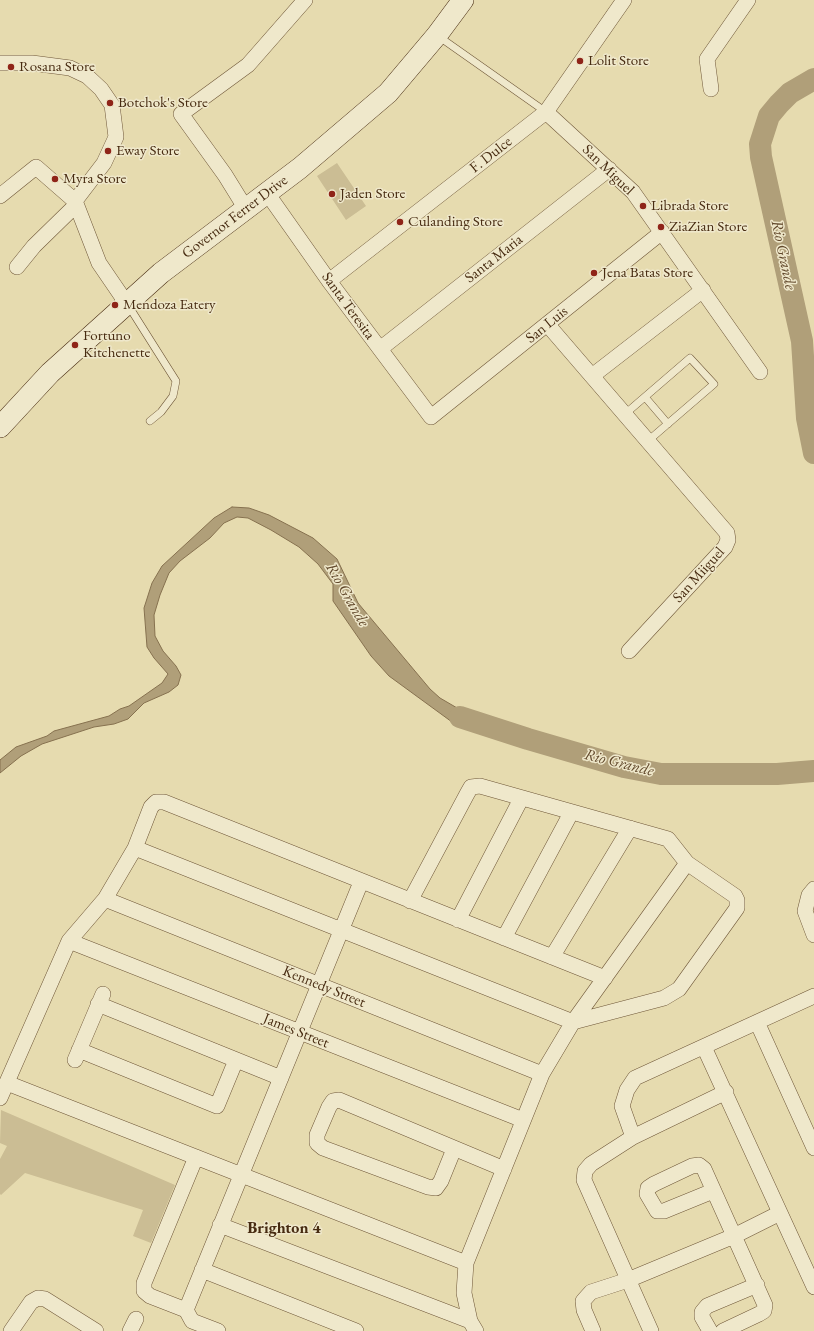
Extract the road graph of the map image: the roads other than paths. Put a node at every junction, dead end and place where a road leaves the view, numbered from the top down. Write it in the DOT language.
graph roads {
  1 [pos="305,0"];
  2 [pos="463,0"];
  3 [pos="624,0"];
  4 [pos="748,0"];
  5 [pos="437,35"];
  6 [pos="0,62"];
  7 [pos="711,89"];
  8 [pos="546,112"];
  9 [pos="609,169"];
  10 [pos="267,193"];
  11 [pos="0,196"];
  12 [pos="76,203"];
  13 [pos="246,209"];
  14 [pos="662,232"];
  15 [pos="17,267"];
  16 [pos="329,281"];
  17 [pos="703,290"];
  18 [pos="127,304"];
  19 [pos="548,324"];
  20 [pos="380,349"];
  21 [pos="760,372"];
  22 [pos="592,376"];
  23 [pos="645,397"];
  24 [pos="625,414"];
  25 [pos="432,417"];
  26 [pos="150,421"];
  27 [pos="668,424"];
  28 [pos="0,427"];
  29 [pos="649,440"];
  30 [pos="629,651"];
  31 [pos="521,799"];
  32 [pos="571,813"];
  33 [pos="630,828"];
  34 [pos="135,848"];
  35 [pos="687,863"];
  36 [pos="361,882"];
  37 [pos="814,889"];
  38 [pos="105,899"];
  39 [pos="410,901"];
  40 [pos="458,920"];
  41 [pos="341,930"];
  42 [pos="814,935"];
  43 [pos="504,938"];
  44 [pos="69,941"];
  45 [pos="552,957"];
  46 [pos="604,978"];
  47 [pos="319,985"];
  48 [pos="814,996"];
  49 [pos="573,1022"];
  50 [pos="757,1022"];
  51 [pos="300,1032"];
  52 [pos="704,1046"];
  53 [pos="236,1060"];
  54 [pos="542,1074"];
  55 [pos="281,1078"];
  56 [pos="7,1083"];
  57 [pos="726,1092"];
  58 [pos="0,1098"];
  59 [pos="524,1120"];
  60 [pos="633,1137"];
  61 [pos="814,1148"];
  62 [pos="454,1149"];
  63 [pos="196,1157"];
  64 [pos="504,1169"];
  65 [pos="241,1175"];
  66 [pos="712,1191"];
  67 [pos="780,1213"];
  68 [pos="220,1225"];
  69 [pos="734,1236"];
  70 [pos="466,1263"];
  71 [pos="202,1270"];
  72 [pos="628,1280"];
  73 [pos="757,1285"];
  74 [pos="814,1287"];
  75 [pos="186,1310"];
  76 [pos="473,1326"];
  77 [pos="11,1331"];
  78 [pos="96,1331"];
  79 [pos="218,1331"];
  80 [pos="356,1331"];
  81 [pos="593,1331"];
  82 [pos="651,1331"];
  83 [pos="710,1331"];
  84 [pos="723,1331"];
  1 -- 13 [label="street"];
  2 -- 5 [label="main road, Governor Ferrer Drive"];
  3 -- 8 [label="street, F. Dulce"];
  4 -- 7 [label="street"];
  5 -- 8 [label="lane"];
  5 -- 10 [label="main road, Governor Ferrer Drive"];
  6 -- 12 [label="street"];
  8 -- 9 [label="street, San Miguel"];
  8 -- 16 [label="street, F. Dulce"];
  9 -- 14 [label="street, San Miguel"];
  9 -- 20 [label="street, Santa Maria"];
  10 -- 13 [label="main road, Governor Ferrer Drive"];
  10 -- 16 [label="street, Santa Teresita"];
  11 -- 12 [label="street"];
  12 -- 15 [label="street"];
  12 -- 18 [label="street"];
  13 -- 18 [label="main road, Governor Ferrer Drive"];
  14 -- 17 [label="street, San Miguel"];
  14 -- 19 [label="street, San Luis"];
  16 -- 20 [label="street, Santa Teresita"];
  17 -- 21 [label="street, San Miguel"];
  17 -- 22 [label="street"];
  18 -- 26 [label="lane"];
  18 -- 28 [label="main road, Governor Ferrer Drive"];
  19 -- 22 [label="street, San Miiguel"];
  19 -- 25 [label="street, San Luis"];
  20 -- 25 [label="street, Santa Teresita"];
  22 -- 24 [label="street, San Miiguel"];
  23 -- 24 [label="lane"];
  23 -- 27 [label="lane"];
  23 -- 27 [label="lane"];
  24 -- 29 [label="street, San Miiguel"];
  27 -- 29 [label="lane"];
  29 -- 30 [label="street, San Miiguel"];
  31 -- 32 [label="street"];
  31 -- 39 [label="street"];
  31 -- 40 [label="street"];
  32 -- 33 [label="street"];
  32 -- 43 [label="street"];
  33 -- 35 [label="street"];
  33 -- 45 [label="street"];
  34 -- 36 [label="street"];
  34 -- 38 [label="street"];
  34 -- 41 [label="street"];
  35 -- 46 [label="street"];
  35 -- 49 [label="street"];
  36 -- 39 [label="street"];
  36 -- 41 [label="street"];
  37 -- 42 [label="street"];
  38 -- 44 [label="street"];
  38 -- 47 [label="street, Kennedy Street"];
  39 -- 40 [label="street"];
  40 -- 43 [label="street"];
  41 -- 47 [label="street"];
  41 -- 49 [label="street"];
  43 -- 45 [label="street"];
  44 -- 51 [label="street, James Street"];
  44 -- 56 [label="street"];
  45 -- 46 [label="street"];
  46 -- 49 [label="street"];
  47 -- 51 [label="street"];
  47 -- 54 [label="street, Kennedy Street"];
  48 -- 50 [label="street"];
  49 -- 54 [label="street"];
  50 -- 52 [label="street"];
  50 -- 61 [label="street"];
  51 -- 55 [label="street"];
  51 -- 59 [label="street, James Street"];
  52 -- 57 [label="street"];
  52 -- 60 [label="street"];
  53 -- 53 [label="street"];
  53 -- 55 [label="street"];
  54 -- 59 [label="street"];
  55 -- 65 [label="street"];
  56 -- 58 [label="street"];
  56 -- 63 [label="street"];
  57 -- 60 [label="street"];
  57 -- 67 [label="street"];
  59 -- 64 [label="street"];
  60 -- 72 [label="street"];
  62 -- 62 [label="street"];
  62 -- 64 [label="street"];
  63 -- 65 [label="street"];
  63 -- 75 [label="street"];
  64 -- 70 [label="street"];
  65 -- 68 [label="street"];
  65 -- 70 [label="street"];
  66 -- 69 [label="street"];
  67 -- 69 [label="street"];
  67 -- 74 [label="street"];
  68 -- 71 [label="street"];
  68 -- 76 [label="street"];
  69 -- 72 [label="street"];
  69 -- 73 [label="street"];
  70 -- 76 [label="street"];
  71 -- 75 [label="street"];
  71 -- 80 [label="street"];
  72 -- 81 [label="street"];
  72 -- 82 [label="street"];
  73 -- 83 [label="street"];
  73 -- 84 [label="street"];
  75 -- 79 [label="street"];
  77 -- 78 [label="street"];
}
